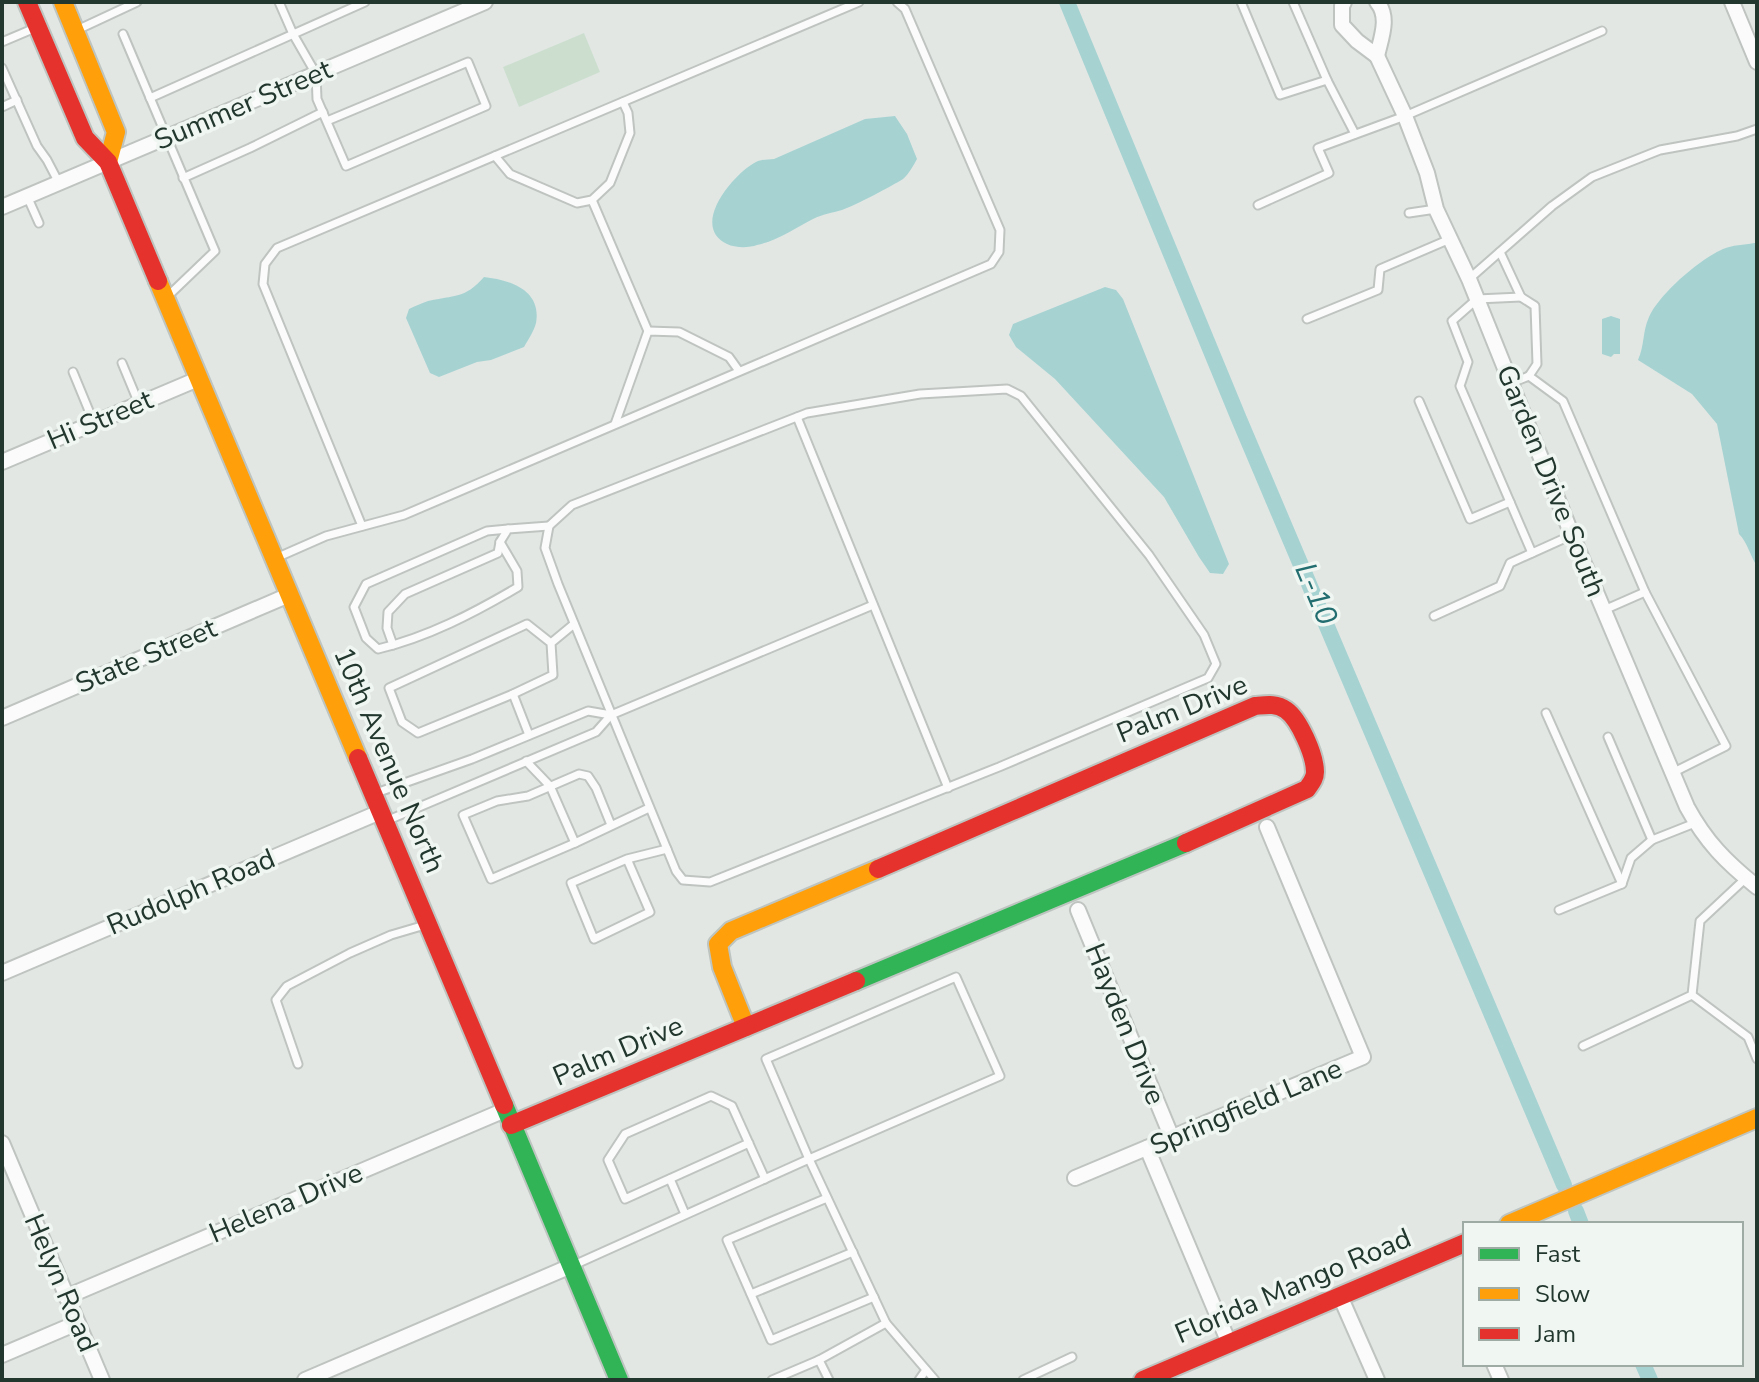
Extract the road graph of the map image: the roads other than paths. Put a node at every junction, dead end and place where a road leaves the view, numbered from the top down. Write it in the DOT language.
graph roads {
  1 [pos="27,2"];
  2 [pos="63,2"];
  3 [pos="137,2"];
  4 [pos="279,2"];
  5 [pos="365,2"];
  6 [pos="485,2"];
  7 [pos="859,2"];
  8 [pos="897,2"];
  9 [pos="1241,2"];
  10 [pos="1293,2"];
  11 [pos="1344,2"];
  12 [pos="1377,2"];
  13 [pos="1732,2"];
  14 [pos="37,27"];
  15 [pos="75,31"];
  16 [pos="1602,31"];
  17 [pos="123,34"];
  18 [pos="293,34"];
  19 [pos="2,42"];
  20 [pos="1377,56"];
  21 [pos="1757,62"];
  22 [pos="2,68"];
  23 [pos="316,74"];
  24 [pos="1327,80"];
  25 [pos="150,98"];
  26 [pos="17,100"];
  27 [pos="623,102"];
  28 [pos="2,107"];
  29 [pos="323,112"];
  30 [pos="1405,116"];
  31 [pos="327,121"];
  32 [pos="1757,129"];
  33 [pos="1355,134"];
  34 [pos="165,138"];
  35 [pos="495,156"];
  36 [pos="108,162"];
  37 [pos="183,178"];
  38 [pos="59,183"];
  39 [pos="27,196"];
  40 [pos="592,200"];
  41 [pos="1258,205"];
  42 [pos="2,207"];
  43 [pos="1436,209"];
  44 [pos="1409,213"];
  45 [pos="39,223"];
  46 [pos="1450,239"];
  47 [pos="1500,252"];
  48 [pos="1469,279"];
  49 [pos="1521,297"];
  50 [pos="165,299"];
  51 [pos="1477,299"];
  52 [pos="1307,319"];
  53 [pos="648,331"];
  54 [pos="122,363"];
  55 [pos="739,371"];
  56 [pos="73,372"];
  57 [pos="1529,376"];
  58 [pos="198,379"];
  59 [pos="1511,383"];
  60 [pos="1419,401"];
  61 [pos="139,404"];
  62 [pos="797,417"];
  63 [pos="94,423"];
  64 [pos="615,424"];
  65 [pos="2,462"];
  66 [pos="1510,502"];
  67 [pos="362,526"];
  68 [pos="549,526"];
  69 [pos="508,529"];
  70 [pos="1572,535"];
  71 [pos="500,542"];
  72 [pos="1532,553"];
  73 [pos="274,559"];
  74 [pos="1645,592"];
  75 [pos="289,595"];
  76 [pos="873,605"];
  77 [pos="1604,610"];
  78 [pos="1434,616"];
  79 [pos="574,624"];
  80 [pos="551,643"];
  81 [pos="393,645"];
  82 [pos="513,694"];
  83 [pos="1546,713"];
  84 [pos="611,715"];
  85 [pos="2,718"];
  86 [pos="529,735"];
  87 [pos="1608,737"];
  88 [pos="526,761"];
  89 [pos="1672,773"];
  90 [pos="550,786"];
  91 [pos="948,788"];
  92 [pos="373,794"];
  93 [pos="649,808"];
  94 [pos="382,817"];
  95 [pos="1695,823"];
  96 [pos="611,825"];
  97 [pos="1267,827"];
  98 [pos="1652,840"];
  99 [pos="575,843"];
  100 [pos="667,849"];
  101 [pos="627,859"];
  102 [pos="1752,882"];
  103 [pos="1622,884"];
  104 [pos="1078,910"];
  105 [pos="1559,910"];
  106 [pos="427,925"];
  107 [pos="2,973"];
  108 [pos="1692,995"];
  109 [pos="746,1027"];
  110 [pos="1583,1046"];
  111 [pos="1757,1059"];
  112 [pos="298,1064"];
  113 [pos="508,1118"];
  114 [pos="1757,1118"];
  115 [pos="1172,1138"];
  116 [pos="2,1143"];
  117 [pos="749,1143"];
  118 [pos="1147,1148"];
  119 [pos="809,1159"];
  120 [pos="1075,1178"];
  121 [pos="670,1179"];
  122 [pos="765,1179"];
  123 [pos="827,1198"];
  124 [pos="685,1214"];
  125 [pos="1514,1222"];
  126 [pos="1463,1244"];
  127 [pos="853,1252"];
  128 [pos="571,1266"];
  129 [pos="751,1294"];
  130 [pos="1340,1296"];
  131 [pos="66,1297"];
  132 [pos="874,1297"];
  133 [pos="77,1323"];
  134 [pos="886,1323"];
  135 [pos="1229,1343"];
  136 [pos="2,1355"];
  137 [pos="1072,1357"];
  138 [pos="819,1360"];
  139 [pos="926,1370"];
  140 [pos="1043,1370"];
  141 [pos="102,1380"];
  142 [pos="305,1380"];
  143 [pos="619,1380"];
  144 [pos="772,1380"];
  145 [pos="829,1380"];
  146 [pos="919,1380"];
  147 [pos="935,1380"];
  148 [pos="1023,1380"];
  149 [pos="1047,1380"];
  150 [pos="1143,1380"];
  151 [pos="1377,1380"];
  1 -- 14 [label="street, 10th Avenue North"];
  2 -- 15 [label="street, 10th Avenue North"];
  3 -- 15 [label="lane"];
  4 -- 18 [label="lane"];
  5 -- 18 [label="lane"];
  6 -- 23 [label="street, Summer Street"];
  7 -- 27 [label="lane"];
  8 -- 55 [label="lane"];
  9 -- 24 [label="lane"];
  10 -- 24 [label="lane"];
  11 -- 20 [label="street, Garden Drive South"];
  12 -- 20 [label="street"];
  13 -- 21 [label="street"];
  14 -- 19 [label="lane"];
  14 -- 36 [label="street, 10th Avenue North"];
  15 -- 36 [label="street, 10th Avenue North"];
  16 -- 30 [label="lane"];
  17 -- 25 [label="lane"];
  18 -- 23 [label="lane"];
  18 -- 25 [label="lane"];
  20 -- 30 [label="street, Garden Drive South"];
  22 -- 26 [label="lane"];
  23 -- 29 [label="lane"];
  23 -- 34 [label="street, Summer Street"];
  24 -- 33 [label="lane"];
  25 -- 34 [label="lane"];
  26 -- 28 [label="lane"];
  26 -- 38 [label="lane"];
  27 -- 35 [label="lane"];
  27 -- 40 [label="lane"];
  29 -- 31 [label="lane"];
  29 -- 37 [label="lane"];
  30 -- 33 [label="lane"];
  30 -- 43 [label="street, Garden Drive South"];
  31 -- 31 [label="lane"];
  32 -- 47 [label="lane"];
  33 -- 41 [label="lane"];
  34 -- 36 [label="street, Summer Street"];
  34 -- 37 [label="lane"];
  35 -- 40 [label="lane"];
  35 -- 67 [label="lane"];
  36 -- 38 [label="street, Summer Street"];
  36 -- 50 [label="street, 10th Avenue North"];
  37 -- 50 [label="lane"];
  38 -- 39 [label="street, Summer Street"];
  39 -- 42 [label="street, Summer Street"];
  39 -- 45 [label="lane"];
  40 -- 53 [label="lane"];
  43 -- 44 [label="lane"];
  43 -- 46 [label="street, Garden Drive South"];
  46 -- 48 [label="street, Garden Drive South"];
  46 -- 52 [label="lane"];
  47 -- 48 [label="lane"];
  47 -- 49 [label="lane"];
  48 -- 51 [label="street, Garden Drive South"];
  49 -- 51 [label="lane"];
  49 -- 57 [label="lane"];
  50 -- 58 [label="street, 10th Avenue North"];
  51 -- 59 [label="street, Garden Drive South"];
  51 -- 66 [label="lane"];
  53 -- 55 [label="lane"];
  53 -- 64 [label="lane"];
  54 -- 61 [label="lane"];
  55 -- 64 [label="lane"];
  56 -- 63 [label="lane"];
  57 -- 59 [label="lane"];
  57 -- 74 [label="lane"];
  58 -- 61 [label="street, Hi Street"];
  58 -- 73 [label="street, 10th Avenue North"];
  59 -- 70 [label="street, Garden Drive South"];
  60 -- 66 [label="lane"];
  61 -- 63 [label="street, Hi Street"];
  62 -- 68 [label="lane"];
  62 -- 76 [label="lane"];
  62 -- 91 [label="lane"];
  63 -- 65 [label="street, Hi Street"];
  64 -- 67 [label="lane"];
  66 -- 72 [label="lane"];
  67 -- 73 [label="lane"];
  68 -- 69 [label="lane"];
  68 -- 79 [label="lane"];
  69 -- 71 [label="lane"];
  69 -- 81 [label="lane"];
  70 -- 72 [label="lane"];
  70 -- 77 [label="street, Garden Drive South"];
  71 -- 81 [label="lane"];
  71 -- 81 [label="lane"];
  72 -- 78 [label="lane"];
  73 -- 75 [label="street, 10th Avenue North"];
  74 -- 77 [label="lane"];
  74 -- 89 [label="lane"];
  75 -- 85 [label="street, State Street"];
  75 -- 92 [label="street, 10th Avenue North"];
  76 -- 84 [label="lane"];
  76 -- 91 [label="lane"];
  77 -- 89 [label="street, Garden Drive South"];
  79 -- 80 [label="lane"];
  79 -- 84 [label="lane"];
  80 -- 82 [label="lane"];
  80 -- 82 [label="lane"];
  82 -- 86 [label="lane"];
  83 -- 103 [label="lane"];
  84 -- 86 [label="lane"];
  84 -- 88 [label="lane"];
  84 -- 93 [label="lane"];
  86 -- 92 [label="lane"];
  87 -- 98 [label="lane"];
  88 -- 90 [label="lane"];
  88 -- 94 [label="lane"];
  89 -- 95 [label="street, Garden Drive South"];
  90 -- 96 [label="lane"];
  90 -- 99 [label="lane"];
  90 -- 99 [label="lane"];
  91 -- 100 [label="lane"];
  92 -- 94 [label="street, 10th Avenue North"];
  93 -- 96 [label="lane"];
  93 -- 100 [label="lane"];
  94 -- 106 [label="street, 10th Avenue North"];
  94 -- 107 [label="street, Rudolph Road"];
  95 -- 98 [label="lane"];
  95 -- 102 [label="street, Garden Drive South"];
  96 -- 99 [label="lane"];
  97 -- 115 [label="street, Springfield Lane"];
  98 -- 103 [label="lane"];
  100 -- 101 [label="lane"];
  101 -- 101 [label="lane"];
  102 -- 108 [label="lane"];
  103 -- 105 [label="lane"];
  104 -- 115 [label="street, Hayden Drive"];
  106 -- 112 [label="lane"];
  106 -- 113 [label="street, 10th Avenue North"];
  108 -- 110 [label="lane"];
  108 -- 111 [label="lane"];
  109 -- 109 [label="street, Palm Drive"];
  109 -- 113 [label="street, Palm Drive"];
  113 -- 128 [label="street, 10th Avenue North"];
  113 -- 131 [label="street, Helena Drive"];
  114 -- 125 [label="street"];
  115 -- 118 [label="street, Springfield Lane"];
  116 -- 131 [label="street, Helyn Road"];
  117 -- 121 [label="lane"];
  117 -- 121 [label="lane"];
  117 -- 122 [label="lane"];
  118 -- 120 [label="street, Springfield Lane"];
  118 -- 135 [label="street, Hayden Drive"];
  119 -- 119 [label="lane"];
  119 -- 122 [label="lane"];
  119 -- 123 [label="lane"];
  121 -- 124 [label="lane"];
  122 -- 124 [label="lane"];
  123 -- 127 [label="lane"];
  123 -- 129 [label="lane"];
  124 -- 128 [label="lane"];
  126 -- 130 [label="street, Florida Mango Road"];
  127 -- 129 [label="lane"];
  127 -- 132 [label="lane"];
  128 -- 142 [label="street"];
  128 -- 143 [label="street, 10th Avenue North"];
  129 -- 132 [label="lane"];
  130 -- 135 [label="street, Florida Mango Road"];
  130 -- 151 [label="street"];
  131 -- 133 [label="street, Helyn Road"];
  132 -- 134 [label="lane"];
  133 -- 136 [label="street"];
  133 -- 141 [label="street, Helyn Road"];
  134 -- 138 [label="lane"];
  134 -- 139 [label="lane"];
  135 -- 150 [label="street, Florida Mango Road"];
  137 -- 140 [label="lane"];
  138 -- 144 [label="lane"];
  138 -- 145 [label="lane"];
  139 -- 146 [label="lane"];
  139 -- 147 [label="lane"];
  140 -- 148 [label="lane"];
  140 -- 149 [label="lane"];
}
